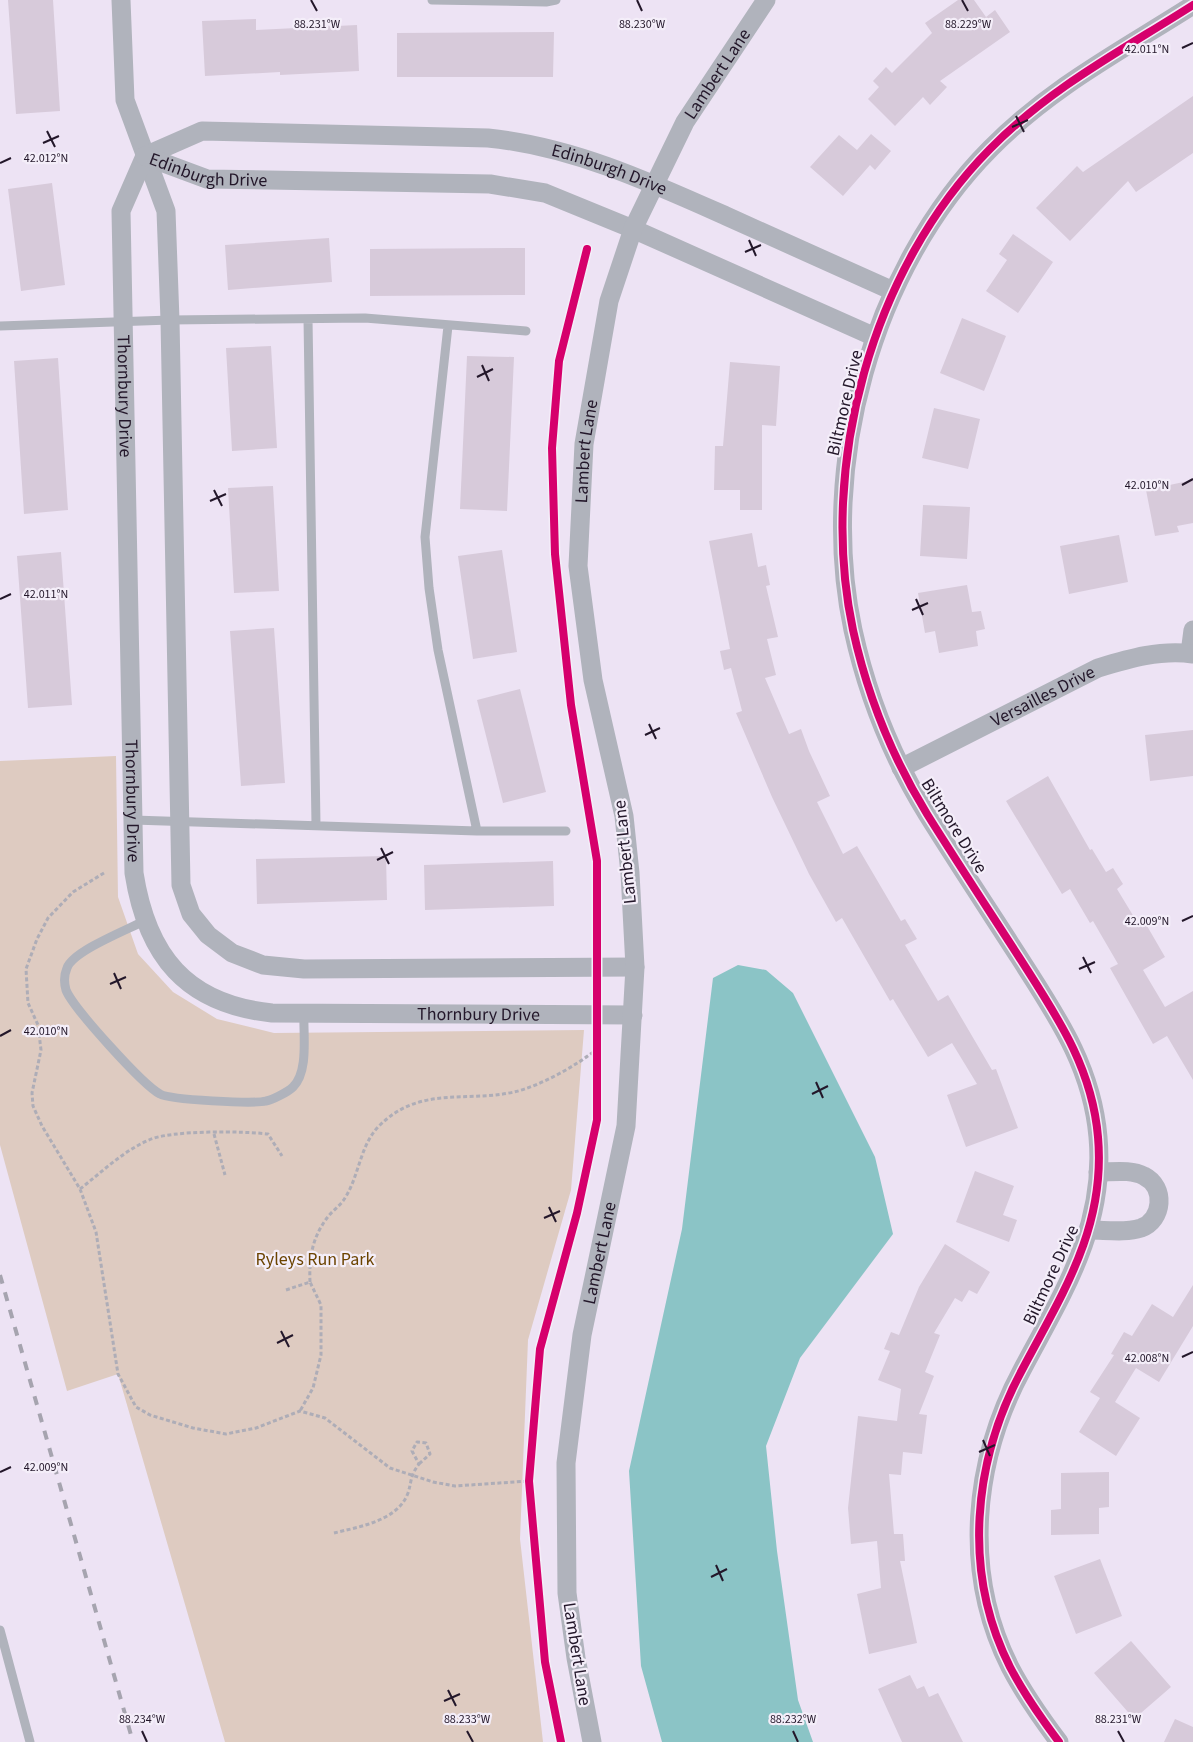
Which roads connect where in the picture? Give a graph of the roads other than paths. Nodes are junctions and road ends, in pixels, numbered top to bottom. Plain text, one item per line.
1 (121, 0) edge
2 (432, 0) edge
3 (556, 0) edge
4 (766, 0) edge
5 (1193, 5) edge
6 (145, 156) junction
7 (654, 184) junction
8 (633, 229) junction
9 (893, 291) junction
10 (308, 319) junction
11 (170, 320) junction
12 (123, 322) junction
13 (0, 326) edge
14 (448, 326) junction
15 (526, 331) dead end
16 (875, 336) junction
17 (1193, 630) edge
18 (1191, 654) edge
19 (901, 768) junction
20 (133, 820) junction
21 (181, 820) junction
22 (316, 825) junction
23 (477, 830) junction
24 (566, 831) dead end
25 (144, 922) junction
26 (635, 967) junction
27 (304, 1013) junction
28 (633, 1015) junction
29 (1098, 1172) junction
30 (1090, 1230) junction
31 (0, 1630) edge
32 (2, 1641) edge
33 (30, 1742) edge
34 (592, 1742) edge
35 (1059, 1742) edge

1 - 6 street
2 - 3 lane
4 - 7 street, Lambert Lane
5 - 9 street, Biltmore Drive
6 - 7 street, Edinburgh Drive
6 - 8 street, Edinburgh Drive
6 - 11 street
6 - 12 street, Thornbury Drive
7 - 8 street, Lambert Lane
7 - 9 street, Edinburgh Drive
8 - 16 street, Edinburgh Drive
8 - 26 street, Lambert Lane
9 - 16 street, Biltmore Drive
10 - 11 lane
10 - 14 lane
10 - 22 lane
11 - 12 lane
11 - 21 street
12 - 13 lane
12 - 20 street, Thornbury Drive
14 - 15 lane
14 - 23 lane
16 - 19 street, Biltmore Drive
17 - 18 street
18 - 19 street, Versailles Drive
19 - 29 street, Biltmore Drive
20 - 21 lane
20 - 25 street, Thornbury Drive
21 - 22 lane
21 - 26 street
22 - 23 lane
23 - 24 lane
25 - 27 street, Thornbury Drive
25 - 27 lane
26 - 28 street, Lambert Lane
27 - 28 street, Thornbury Drive
28 - 34 street, Lambert Lane
29 - 30 street, Biltmore Drive
29 - 30 street
30 - 35 street, Biltmore Drive
31 - 32 lane
32 - 33 lane

